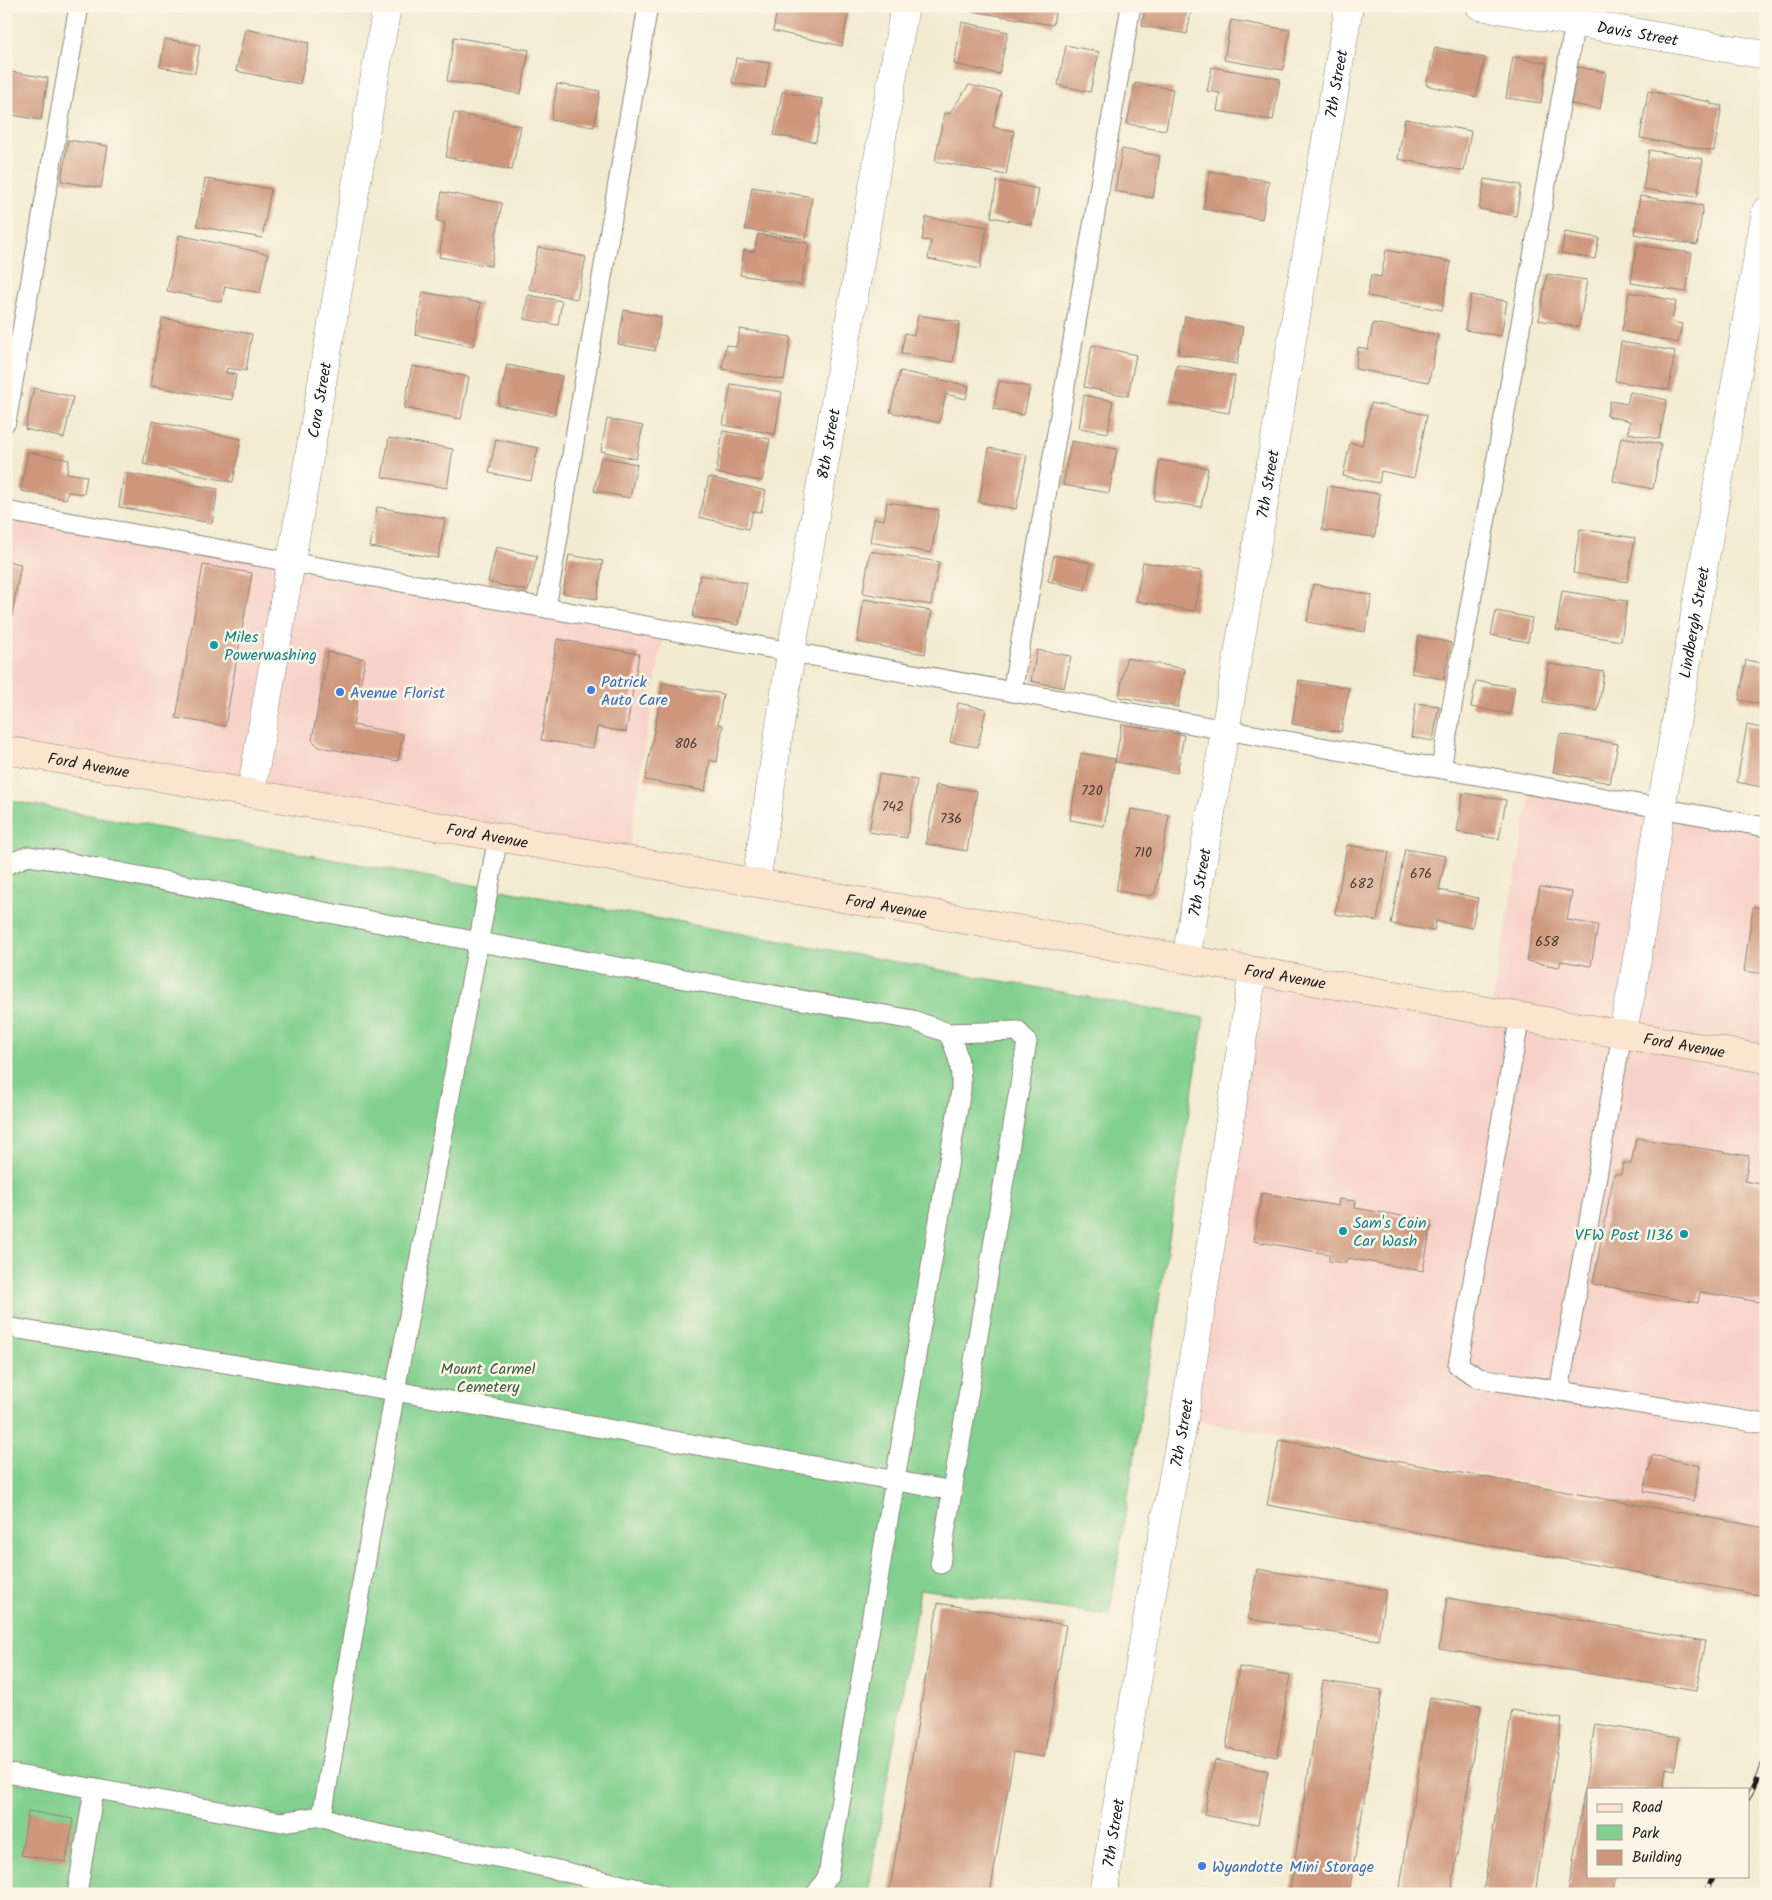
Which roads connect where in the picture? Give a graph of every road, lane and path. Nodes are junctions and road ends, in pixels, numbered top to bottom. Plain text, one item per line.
1 (79, 6) edge
2 (387, 6) edge
3 (648, 6) edge
4 (905, 6) edge
5 (1131, 6) edge
6 (1349, 6) edge
7 (1480, 6) edge
8 (1577, 15) edge
9 (1766, 55) edge
10 (1766, 211) edge
11 (6, 422) edge
12 (6, 511) edge
13 (291, 561) junction
14 (546, 608) junction
15 (791, 653) junction
16 (1012, 692) junction
17 (1226, 730) junction
18 (6, 750) edge
19 (1442, 768) junction
20 (251, 793) junction
21 (1661, 808) junction
22 (1766, 827) edge
23 (498, 837) junction
24 (6, 865) edge
25 (756, 882) junction
26 (479, 942) junction
27 (1186, 959) junction
28 (1253, 971) junction
29 (1520, 1016) junction
30 (948, 1033) junction
31 (1622, 1034) junction
32 (1766, 1059) edge
33 (6, 1327) edge
34 (395, 1391) junction
35 (1558, 1391) junction
36 (1766, 1424) edge
37 (894, 1480) junction
38 (953, 1491) junction
39 (940, 1564) dead end
40 (6, 1773) edge
41 (94, 1789) junction
42 (322, 1816) junction
43 (77, 1894) edge
44 (660, 1894) edge
45 (816, 1894) edge
46 (1103, 1894) edge

1 - 11 lane
2 - 13 street, Cora Street
3 - 14 lane
4 - 15 street, 8th Street
5 - 16 lane
6 - 17 street, 7th Street
7 - 8 street, Davis Street
8 - 9 street, Davis Street
8 - 19 lane
10 - 21 street, Lindbergh Street
12 - 13 lane
13 - 14 lane
13 - 20 street, Cora Street
14 - 15 lane
15 - 16 lane
15 - 25 street, 8th Street
16 - 17 lane
17 - 19 lane
17 - 27 street, 7th Street
18 - 20 main road, Ford Avenue
19 - 21 lane
20 - 23 main road, Ford Avenue
21 - 22 lane
21 - 31 street, Lindbergh Street
23 - 25 main road, Ford Avenue
23 - 26 lane
24 - 26 lane
25 - 27 main road, Ford Avenue
26 - 30 lane
26 - 34 lane
27 - 28 main road, Ford Avenue
28 - 29 main road, Ford Avenue
28 - 46 street, 7th Street
29 - 31 main road, Ford Avenue
29 - 35 lane
30 - 37 lane
30 - 38 lane
31 - 32 main road, Ford Avenue
31 - 35 lane
33 - 34 lane
34 - 37 lane
34 - 42 lane
35 - 36 lane
37 - 38 lane
37 - 45 lane
38 - 39 lane
40 - 41 lane
41 - 42 lane
41 - 43 lane
42 - 44 lane

